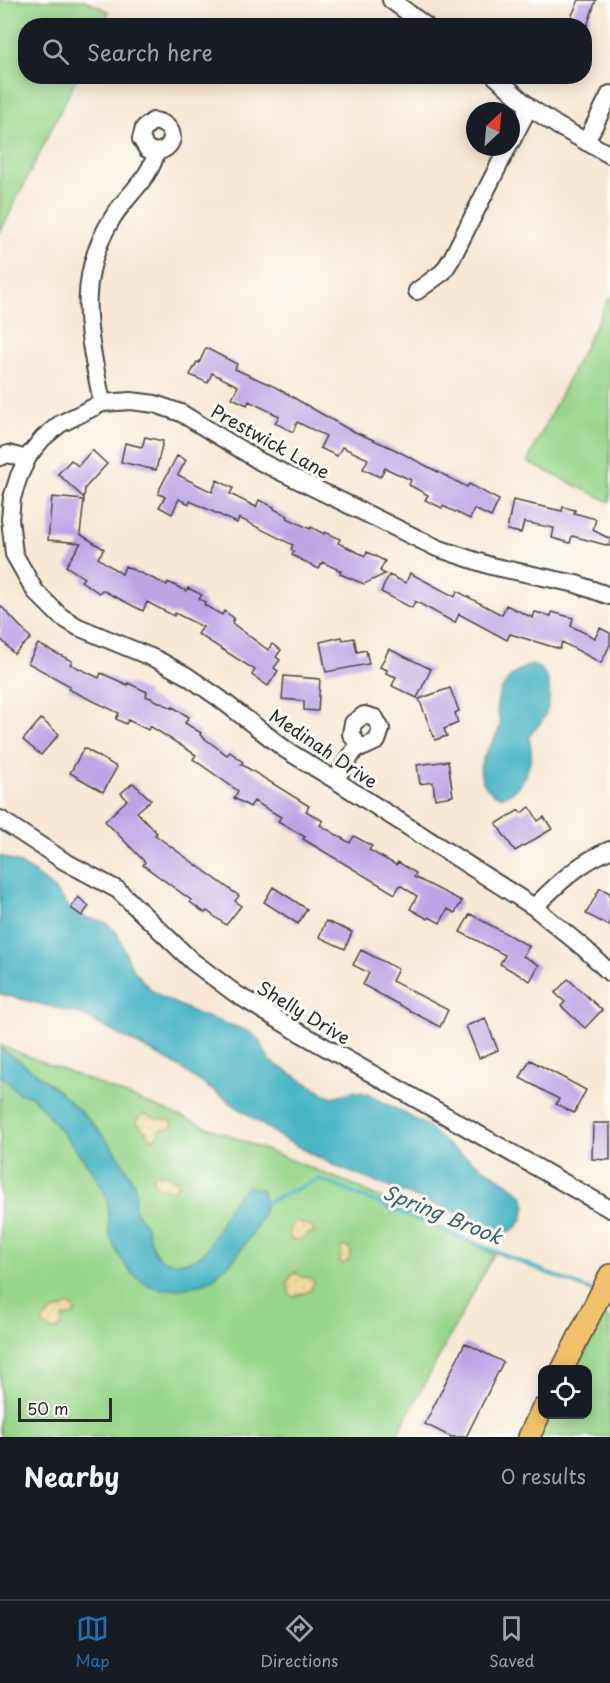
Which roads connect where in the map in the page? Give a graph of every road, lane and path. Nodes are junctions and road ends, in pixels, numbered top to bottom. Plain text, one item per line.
1 (392, 0) edge
2 (416, 18) edge
3 (504, 84) edge
4 (610, 94) edge
5 (529, 107) junction
6 (520, 124) edge
7 (586, 142) junction
8 (156, 152) dead end
9 (610, 155) edge
10 (503, 156) edge
11 (417, 291) dead end
12 (102, 403) junction
13 (0, 457) edge
14 (27, 459) junction
15 (6, 534) edge
16 (19, 562) joint
17 (610, 596) edge
18 (358, 745) dead end
19 (335, 780) junction
20 (0, 819) edge
21 (610, 850) edge
22 (534, 907) junction
23 (610, 973) edge
24 (610, 1209) edge
25 (606, 1282) edge
26 (564, 1365) edge
27 (538, 1419) edge
28 (529, 1437) edge

1 - 2 street
3 - 5 street
4 - 7 street
5 - 6 street
5 - 7 street
7 - 9 street
8 - 12 street
10 - 11 street
12 - 14 street, Prestwick Lane
12 - 17 street, Prestwick Lane
13 - 14 street
14 - 15 street, Prestwick Lane
15 - 16 street, Prestwick Lane
16 - 19 street, Medinah Drive
18 - 19 street
19 - 22 street, Medinah Drive
20 - 24 street, Shelly Drive
21 - 22 street
22 - 23 street, Medinah Drive
25 - 26 main road
27 - 28 main road

